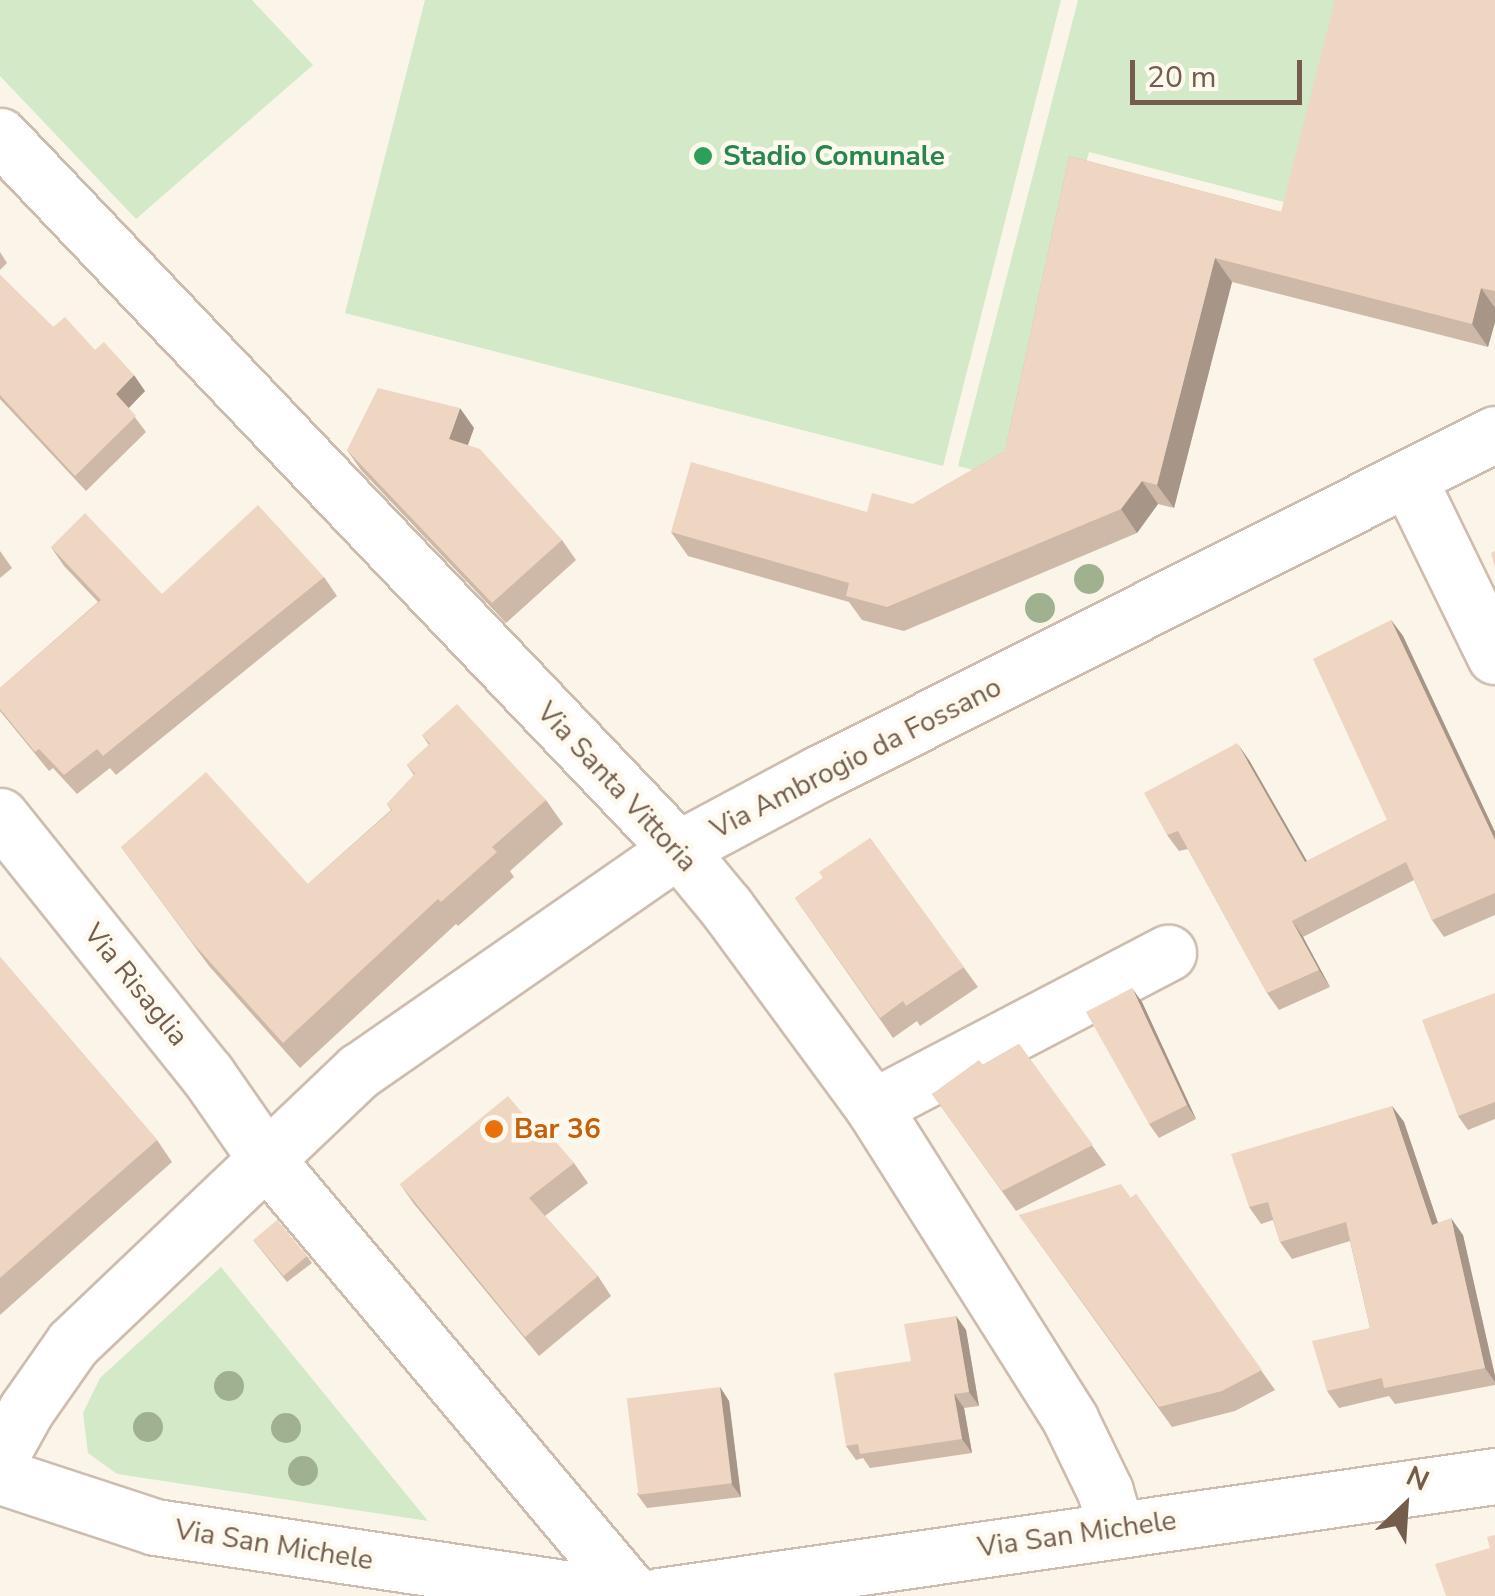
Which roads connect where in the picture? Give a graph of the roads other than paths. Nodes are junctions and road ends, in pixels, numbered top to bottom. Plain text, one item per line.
1 (0, 136) edge
2 (1495, 434) edge
3 (1409, 480) junction
4 (1495, 656) edge
5 (0, 816) edge
6 (678, 850) junction
7 (1168, 954) dead end
8 (873, 1106) junction
9 (266, 1159) junction
10 (0, 1457) edge
11 (0, 1476) edge
12 (1495, 1476) edge
13 (1115, 1527) junction
14 (614, 1596) edge
15 (634, 1596) edge
16 (659, 1596) edge

1 - 6 street, Via Santa Vittoria
2 - 3 street, Via Ambrogio da Fossano
3 - 4 street
3 - 6 street, Via Ambrogio da Fossano
5 - 9 street, Via Risaglia
6 - 8 street, Via Santa Vittoria
6 - 9 street, Via Ambrogio da Fossano
7 - 8 street
8 - 13 street, Via Santa Vittoria
9 - 10 street, Via Ambrogio da Fossano
9 - 15 street
11 - 14 street, Via San Michele
12 - 13 street, Via San Michele
13 - 16 street, Via San Michele

